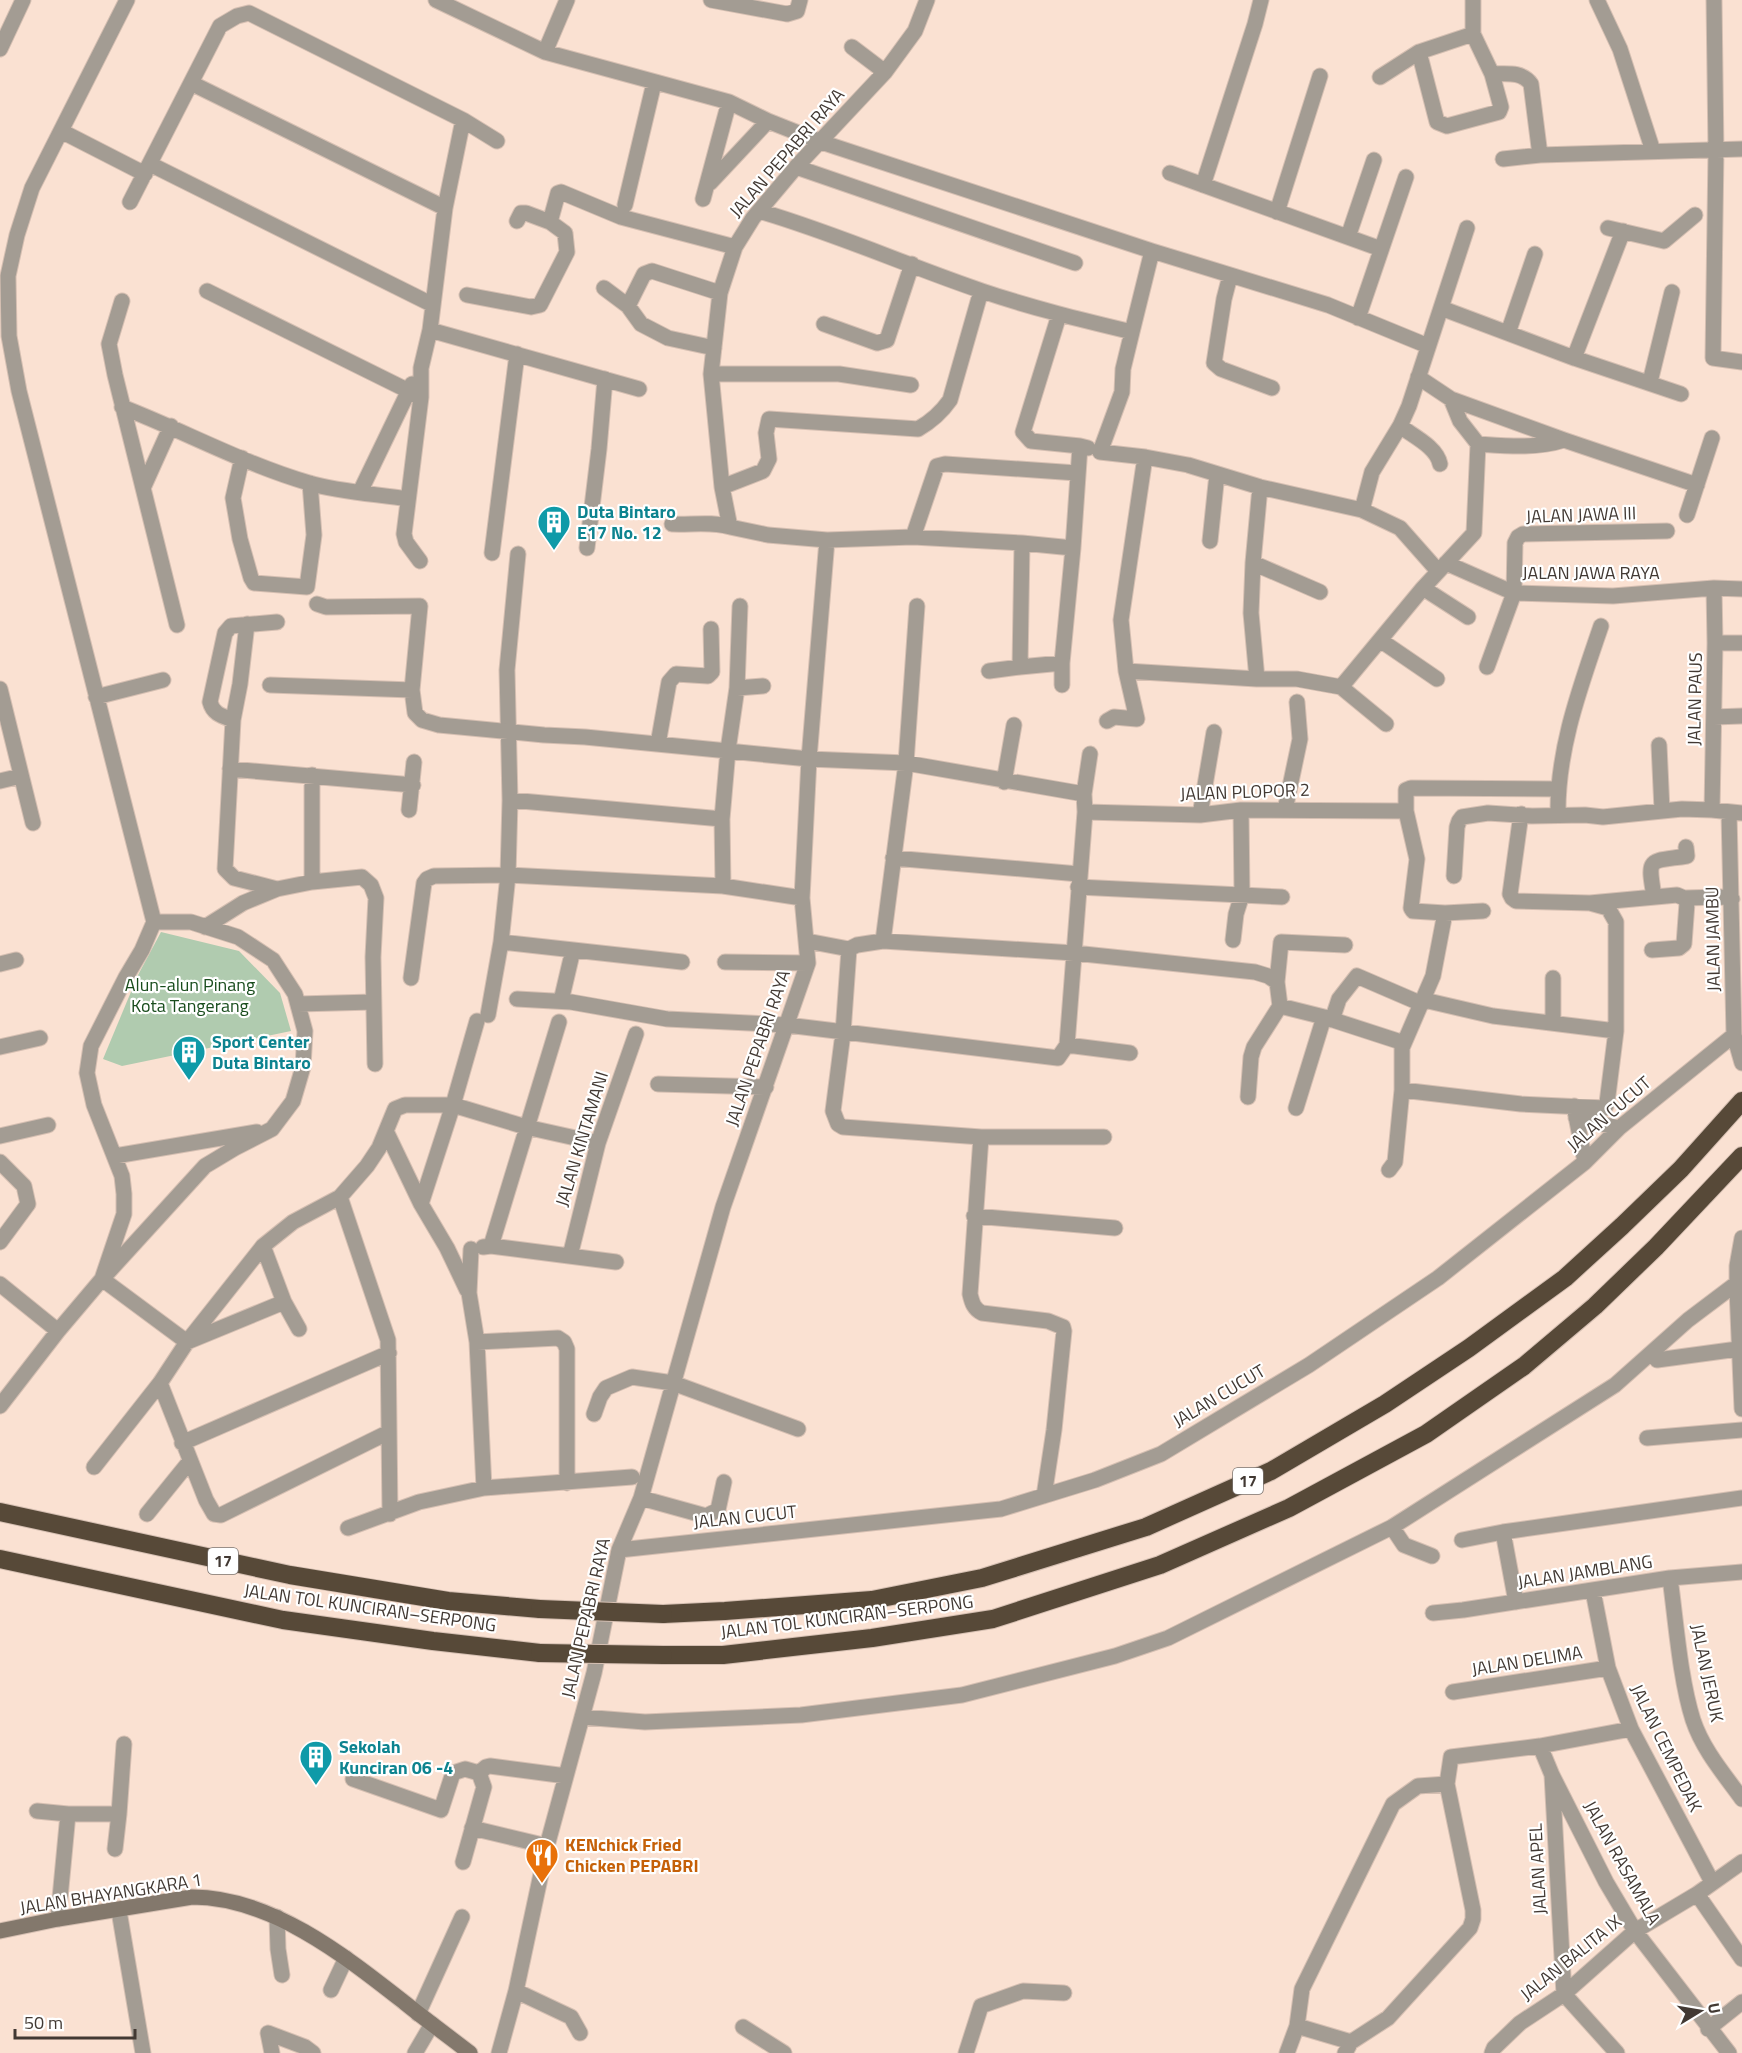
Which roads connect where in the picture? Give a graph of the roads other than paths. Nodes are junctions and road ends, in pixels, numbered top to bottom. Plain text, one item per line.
1 (23, 0) edge
2 (127, 0) edge
3 (436, 0) edge
4 (567, 0) edge
5 (711, 0) edge
6 (800, 0) edge
7 (927, 0) edge
8 (1261, 0) edge
9 (1473, 0) edge
10 (1597, 0) edge
11 (1714, 0) edge
12 (735, 3) edge
13 (1473, 34) junction
14 (852, 47) dead end
15 (0, 49) edge
16 (544, 52) junction
17 (1419, 52) junction
18 (885, 72) junction
19 (1492, 74) junction
20 (1320, 76) dead end
21 (1380, 77) dead end
22 (191, 83) junction
23 (654, 83) junction
24 (729, 102) junction
25 (463, 120) junction
26 (768, 122) junction
27 (61, 131) junction
28 (497, 141) dead end
29 (821, 142) junction
30 (1742, 149) edge
31 (1653, 151) junction
32 (1716, 151) junction
33 (1540, 155) junction
34 (1503, 159) dead end
35 (1374, 160) dead end
36 (796, 167) junction
37 (147, 169) junction
38 (1170, 173) dead end
39 (1406, 177) dead end
40 (708, 184) junction
41 (1203, 185) junction
42 (703, 200) dead end
43 (130, 202) dead end
44 (625, 205) dead end
45 (445, 208) junction
46 (759, 211) junction
47 (1277, 212) junction
48 (1695, 215) dead end
49 (518, 221) dead end
50 (550, 222) junction
51 (1467, 228) dead end
52 (1348, 237) junction
53 (735, 247) junction
54 (1381, 249) junction
55 (1152, 251) junction
56 (1535, 254) dead end
57 (1075, 262) dead end
58 (912, 264) junction
59 (4, 276) edge
60 (1230, 276) junction
61 (604, 288) dead end
62 (207, 291) dead end
63 (981, 291) junction
64 (1672, 292) dead end
65 (720, 293) junction
66 (467, 295) dead end
67 (122, 301) dead end
68 (433, 305) junction
69 (628, 306) junction
70 (1441, 308) junction
71 (1059, 315) junction
72 (1358, 318) junction
73 (824, 324) dead end
74 (430, 330) junction
75 (1132, 332) junction
76 (1508, 333) junction
77 (1428, 346) junction
78 (714, 348) junction
79 (517, 354) junction
80 (1574, 358) junction
81 (1742, 362) edge
82 (711, 374) junction
83 (1418, 376) junction
84 (605, 379) junction
85 (1650, 382) junction
86 (911, 385) dead end
87 (1272, 388) dead end
88 (639, 389) dead end
89 (415, 394) junction
90 (1681, 394) dead end
91 (1451, 399) junction
92 (122, 407) junction
93 (171, 426) junction
94 (1400, 426) junction
95 (1712, 438) dead end
96 (1564, 440) junction
97 (1478, 444) junction
98 (1080, 446) junction
99 (1100, 452) junction
100 (1145, 457) junction
101 (242, 458) junction
102 (1440, 464) dead end
103 (1077, 473) junction
104 (1217, 474) junction
105 (310, 483) junction
106 (1697, 485) junction
107 (144, 486) junction
108 (722, 487) junction
109 (1260, 488) junction
110 (360, 492) junction
111 (408, 499) junction
112 (1362, 510) junction
113 (1687, 515) dead end
114 (672, 524) dead end
115 (730, 527) junction
116 (1667, 531) dead end
117 (913, 537) junction
118 (827, 540) junction
119 (1210, 541) dead end
120 (1022, 543) junction
121 (587, 548) dead end
122 (1073, 548) junction
123 (492, 553) dead end
124 (518, 554) dead end
125 (420, 561) dead end
126 (1253, 563) junction
127 (1442, 567) junction
128 (1423, 588) junction
129 (1714, 588) junction
130 (1742, 589) edge
131 (1320, 591) dead end
132 (1514, 593) junction
133 (317, 604) dead end
134 (740, 606) dead end
135 (917, 606) dead end
136 (1468, 617) dead end
137 (277, 622) dead end
138 (247, 624) junction
139 (177, 625) dead end
140 (1601, 626) dead end
141 (711, 629) dead end
142 (1380, 640) junction
143 (1715, 643) junction
144 (1742, 643) edge
145 (1062, 663) junction
146 (1020, 667) junction
147 (1487, 667) dead end
148 (989, 671) dead end
149 (1126, 671) junction
150 (1257, 679) junction
151 (1437, 679) dead end
152 (163, 680) dead end
153 (270, 685) dead end
154 (1062, 685) dead end
155 (763, 686) dead end
156 (1341, 687) junction
157 (737, 688) junction
158 (0, 689) edge
159 (412, 690) junction
160 (96, 697) junction
161 (1297, 702) dead end
162 (3, 716) edge
163 (1742, 716) edge
164 (1714, 717) junction
165 (233, 720) junction
166 (1107, 721) dead end
167 (1386, 724) dead end
168 (1014, 725) dead end
169 (507, 730) junction
170 (1214, 732) dead end
171 (658, 744) junction
172 (1659, 745) dead end
173 (728, 750) junction
174 (1090, 754) dead end
175 (809, 759) junction
176 (414, 762) dead end
177 (906, 764) junction
178 (230, 769) junction
179 (312, 775) junction
180 (21, 776) junction
181 (0, 782) edge
182 (1004, 782) junction
183 (413, 785) junction
184 (1558, 789) junction
185 (1084, 794) junction
186 (510, 800) junction
187 (409, 810) dead end
188 (1241, 810) junction
189 (1285, 810) junction
190 (1662, 810) junction
191 (1712, 810) junction
192 (1406, 811) junction
193 (1085, 812) junction
194 (1736, 813) edge
195 (1521, 814) junction
196 (1200, 815) junction
197 (1558, 815) junction
198 (722, 819) junction
199 (33, 823) dead end
200 (1686, 847) dead end
201 (893, 858) junction
202 (508, 875) junction
203 (1454, 876) dead end
204 (1079, 881) junction
205 (312, 882) junction
206 (723, 886) junction
207 (277, 889) junction
208 (1242, 895) junction
209 (1654, 896) junction
210 (1282, 897) dead end
211 (802, 898) junction
212 (1684, 898) junction
213 (1732, 899) junction
214 (1590, 903) junction
215 (1483, 911) dead end
216 (1445, 913) junction
217 (154, 922) junction
218 (206, 927) junction
219 (1233, 940) dead end
220 (807, 941) junction
221 (883, 941) junction
222 (501, 942) junction
223 (1345, 945) dead end
224 (849, 949) junction
225 (573, 950) junction
226 (1652, 950) dead end
227 (1074, 953) junction
228 (16, 960) dead end
229 (682, 962) dead end
230 (725, 962) dead end
231 (808, 963) junction
232 (0, 964) edge
233 (411, 978) dead end
234 (1552, 978) dead end
235 (1278, 982) junction
236 (517, 999) dead end
237 (561, 1001) junction
238 (374, 1002) junction
239 (1423, 1002) junction
240 (298, 1004) junction
241 (1280, 1006) junction
242 (1328, 1018) junction
243 (559, 1022) dead end
244 (1553, 1022) junction
245 (787, 1025) junction
246 (1616, 1031) junction
247 (843, 1033) junction
248 (636, 1034) dead end
249 (1734, 1035) junction
250 (40, 1038) dead end
251 (1404, 1043) junction
252 (1067, 1046) junction
253 (0, 1047) edge
254 (1130, 1053) dead end
255 (1742, 1063) edge
256 (375, 1064) dead end
257 (658, 1084) dead end
258 (766, 1087) junction
259 (1402, 1090) junction
260 (1248, 1097) dead end
261 (1742, 1101) edge
262 (453, 1105) junction
263 (1296, 1108) dead end
264 (1575, 1112) junction
265 (48, 1125) dead end
266 (526, 1127) junction
267 (1619, 1128) junction
268 (272, 1129) junction
269 (386, 1131) junction
270 (0, 1136) edge
271 (981, 1137) junction
272 (1104, 1137) dead end
273 (598, 1143) junction
274 (115, 1156) junction
275 (1742, 1156) edge
276 (0, 1162) edge
277 (1585, 1162) junction
278 (1389, 1170) dead end
279 (340, 1197) junction
280 (421, 1204) junction
281 (974, 1216) junction
282 (1115, 1228) dead end
283 (1742, 1238) edge
284 (0, 1242) edge
285 (263, 1246) junction
286 (491, 1246) junction
287 (447, 1248) junction
288 (471, 1249) junction
289 (570, 1256) junction
290 (616, 1262) dead end
291 (102, 1279) junction
292 (1737, 1283) junction
293 (0, 1284) edge
294 (469, 1293) junction
295 (1740, 1300) edge
296 (284, 1302) junction
297 (299, 1329) dead end
298 (58, 1331) junction
299 (187, 1342) junction
300 (477, 1342) junction
301 (1738, 1349) junction
302 (389, 1353) junction
303 (1657, 1360) dead end
304 (160, 1383) junction
305 (674, 1383) junction
306 (0, 1406) edge
307 (1742, 1408) edge
308 (594, 1414) dead end
309 (798, 1428) dead end
310 (1742, 1430) edge
311 (389, 1432) junction
312 (1647, 1438) dead end
313 (182, 1443) junction
314 (190, 1461) junction
315 (94, 1467) dead end
316 (632, 1477) dead end
317 (724, 1482) dead end
318 (567, 1483) junction
319 (484, 1488) junction
320 (1044, 1496) junction
321 (641, 1498) junction
322 (1742, 1498) edge
323 (0, 1512) edge
324 (147, 1514) dead end
325 (390, 1514) junction
326 (1392, 1527) junction
327 (348, 1528) dead end
328 (1503, 1532) junction
329 (1462, 1540) dead end
330 (619, 1550) junction
331 (1432, 1556) dead end
332 (0, 1559) edge
333 (1742, 1572) edge
334 (1670, 1578) junction
335 (1593, 1591) junction
336 (1516, 1602) junction
337 (1433, 1613) dead end
338 (1608, 1668) junction
339 (1453, 1692) dead end
340 (582, 1717) junction
341 (1631, 1729) junction
342 (124, 1744) dead end
343 (1540, 1746) junction
344 (479, 1773) junction
345 (1552, 1775) junction
346 (566, 1776) junction
347 (353, 1779) dead end
348 (1447, 1784) junction
349 (1742, 1799) edge
350 (37, 1811) dead end
351 (68, 1814) junction
352 (119, 1814) junction
353 (472, 1828) junction
354 (547, 1846) junction
355 (115, 1849) dead end
356 (462, 1862) dead end
357 (1742, 1862) edge
358 (1712, 1882) junction
359 (1697, 1894) junction
360 (118, 1911) junction
361 (277, 1917) junction
362 (462, 1917) dead end
363 (57, 1920) junction
364 (0, 1931) edge
365 (1635, 1931) junction
366 (346, 1958) junction
367 (1742, 1959) edge
368 (282, 1975) dead end
369 (331, 1990) dead end
370 (516, 1991) junction
371 (1064, 1993) dead end
372 (1564, 1994) junction
373 (1742, 2002) edge
374 (418, 2014) junction
375 (432, 2024) junction
376 (1297, 2026) junction
377 (743, 2027) dead end
378 (1708, 2029) junction
379 (580, 2032) dead end
380 (1347, 2048) edge
381 (143, 2053) edge
382 (272, 2053) edge
383 (313, 2053) edge
384 (415, 2053) edge
385 (470, 2053) edge
386 (499, 2053) edge
387 (784, 2053) edge
388 (966, 2053) edge
389 (1287, 2053) edge
390 (1492, 2053) edge
391 (1617, 2053) edge
392 (1729, 2053) edge

1 - 15 street
2 - 27 street
3 - 16 street
4 - 16 street
5 - 12 street
6 - 12 street
7 - 18 street, JALAN PEPABRI RAYA
8 - 41 street
9 - 13 street
10 - 31 street
11 - 32 street
13 - 17 street
13 - 19 street
14 - 18 street
16 - 23 street
17 - 19 street
17 - 21 street
18 - 29 street, JALAN PEPABRI RAYA
19 - 33 street
20 - 47 street
22 - 25 street
22 - 37 street
22 - 45 street
23 - 24 street
23 - 44 street
24 - 26 street
24 - 40 street
25 - 28 street
25 - 45 street
26 - 29 street
26 - 40 street
27 - 37 street
27 - 59 street
29 - 36 street, JALAN PEPABRI RAYA
29 - 55 street
30 - 32 street
31 - 32 street
31 - 33 street
32 - 81 street
33 - 34 street
35 - 52 street
36 - 46 street, JALAN PEPABRI RAYA
36 - 57 street
37 - 43 street
37 - 68 street
38 - 41 street
39 - 54 street
40 - 42 street
41 - 47 street
45 - 68 street
46 - 53 street, JALAN PEPABRI RAYA
46 - 58 street
47 - 52 street
48 - 80 street
49 - 50 street
50 - 53 street
50 - 66 street
51 - 70 street
52 - 54 street
53 - 65 street, JALAN PEPABRI RAYA
54 - 72 street
55 - 60 street
55 - 75 street
56 - 76 street
58 - 63 street
58 - 73 street
59 - 160 street
60 - 72 street
60 - 87 street
61 - 69 street
62 - 89 street
63 - 71 street
63 - 108 street
64 - 85 street
65 - 69 street
65 - 78 street, JALAN PEPABRI RAYA
67 - 92 street
68 - 74 street
69 - 78 street
70 - 76 street
70 - 77 street
71 - 75 street
71 - 98 street
72 - 77 street
74 - 79 street
74 - 89 street
75 - 99 street
76 - 80 street
77 - 83 street
78 - 82 street, JALAN PEPABRI RAYA
79 - 84 street
79 - 123 street
80 - 85 street
82 - 86 street
82 - 108 street, JALAN PEPABRI RAYA
83 - 91 street
83 - 94 street
84 - 88 street
84 - 121 street
85 - 90 street
89 - 110 street
89 - 111 street
91 - 96 street
91 - 97 street
92 - 93 street
92 - 107 street
93 - 101 street
93 - 107 street
94 - 102 street
94 - 112 street
95 - 106 street
96 - 97 street
96 - 106 street
97 - 127 street
98 - 99 street
98 - 103 street
99 - 100 street
100 - 104 street
100 - 149 street
101 - 105 street
101 - 105 street
103 - 117 street
103 - 122 street
104 - 109 street
104 - 119 street
105 - 110 street
106 - 113 street
107 - 139 street
108 - 115 street, JALAN PEPABRI RAYA
109 - 112 street
109 - 126 street
110 - 111 street
111 - 125 street
112 - 127 street
114 - 115 street
115 - 118 street
116 - 132 street, JALAN JAWA III
117 - 118 street
117 - 120 street
118 - 175 street, JALAN PEPABRI RAYA
120 - 122 street
120 - 146 street
122 - 145 street
124 - 169 street
126 - 131 street
126 - 150 street
127 - 128 street
127 - 132 street, JALAN JAWA RAYA
128 - 136 street
128 - 142 street
129 - 130 street, JALAN JAWA RAYA
129 - 132 street, JALAN JAWA RAYA
129 - 143 street, JALAN PAUS
132 - 147 street, JALAN JAWA III
133 - 159 street
134 - 157 street
135 - 177 street
137 - 138 street
138 - 165 street
138 - 165 street
140 - 184 street
141 - 171 street
142 - 151 street
142 - 156 street
143 - 144 street
143 - 164 street, JALAN PAUS
145 - 146 street
145 - 154 street
146 - 148 street
149 - 150 street
149 - 166 street
150 - 156 street
152 - 160 street
153 - 159 street
155 - 157 street
156 - 167 street
157 - 173 street
158 - 162 street
159 - 169 street
160 - 217 street
161 - 189 street
162 - 180 street
163 - 164 street
164 - 191 street, JALAN PAUS
165 - 178 street
168 - 182 street
169 - 171 street
169 - 186 street
170 - 196 street
171 - 173 street
172 - 190 street
173 - 175 street
173 - 198 street
174 - 185 street
175 - 177 street
175 - 211 street, JALAN PEPABRI RAYA
176 - 183 street
177 - 182 street
177 - 201 street
178 - 179 street
178 - 207 street
179 - 183 street
179 - 205 street
180 - 181 street
180 - 199 street
182 - 185 street
183 - 187 street
184 - 192 street
184 - 197 street
185 - 193 street
186 - 198 street
186 - 202 street
188 - 189 street, JALAN PLOPOR 2
188 - 196 street, JALAN PLOPOR 2
188 - 208 street
189 - 192 street, JALAN PLOPOR 2
190 - 191 street
190 - 197 street
191 - 194 street
192 - 216 street
193 - 196 street, JALAN PLOPOR 2
193 - 204 street
194 - 213 street, JALAN JAMBU
195 - 197 street
195 - 203 street
195 - 214 street
198 - 206 street
200 - 209 street
201 - 204 street
201 - 221 street
202 - 206 street
202 - 222 street
202 - 233 street
204 - 208 street
204 - 227 street
205 - 207 street
205 - 238 street
206 - 211 street
207 - 218 street
208 - 210 street
208 - 219 street
209 - 212 street
209 - 214 street
211 - 220 street, JALAN PEPABRI RAYA
212 - 213 street
212 - 226 street
213 - 249 street, JALAN JAMBU
214 - 246 street
215 - 216 street
216 - 239 street
217 - 218 street
217 - 274 street
218 - 240 street
220 - 224 street
220 - 231 street, JALAN PEPABRI RAYA
221 - 224 street
221 - 227 street
222 - 225 street
222 - 262 street
223 - 235 street
224 - 247 street
225 - 229 street
225 - 237 street
227 - 235 street
227 - 252 street
228 - 232 street
230 - 231 street
231 - 245 street, JALAN PEPABRI RAYA
234 - 244 street
235 - 241 street
236 - 237 street
237 - 245 street
238 - 240 street
238 - 256 street
239 - 242 street
239 - 244 street
239 - 251 street
240 - 268 street
241 - 242 street
241 - 260 street
242 - 251 street
242 - 263 street
243 - 266 street
244 - 246 street
245 - 247 street
245 - 258 street, JALAN PEPABRI RAYA
246 - 264 street
247 - 252 street
247 - 271 street
248 - 273 street, JALAN KINTAMANI
249 - 255 street, JALAN JAMBU
249 - 267 street, JALAN CUCUT
250 - 253 street
251 - 259 street
252 - 254 street
257 - 258 street
258 - 305 street, JALAN PEPABRI RAYA
259 - 264 street
259 - 278 street
261 - 323 highway, JALAN TOL KUNCIRAN–SERPONG / 17, bridge
262 - 266 street
262 - 269 street
262 - 280 street
264 - 267 street
264 - 277 street
265 - 270 street
266 - 273 street
266 - 286 street
267 - 277 street, JALAN CUCUT
268 - 274 street
268 - 291 street
269 - 279 street
269 - 280 street
271 - 272 street
271 - 281 street
273 - 289 street, JALAN KINTAMANI
274 - 291 street
275 - 332 highway, JALAN TOL KUNCIRAN–SERPONG / 17, bridge
276 - 284 street
277 - 320 street, JALAN CUCUT
279 - 285 street
279 - 302 street
280 - 287 street
281 - 282 street
281 - 320 street
283 - 292 street
285 - 296 street
285 - 299 street
286 - 288 street
286 - 289 street
287 - 288 street
287 - 294 street
288 - 294 street
289 - 290 street
291 - 298 street
291 - 299 street
292 - 295 street
292 - 326 street
293 - 298 street
294 - 300 street
295 - 301 street
296 - 297 street
296 - 299 street
298 - 306 street
299 - 304 street
300 - 318 street
300 - 319 street
301 - 303 street
301 - 307 street
302 - 311 street
302 - 313 street
304 - 313 street
304 - 315 street
305 - 308 street
305 - 309 street
305 - 321 street, JALAN PEPABRI RAYA
310 - 312 street
311 - 314 street
311 - 325 street
313 - 314 street
314 - 324 street
316 - 318 street
317 - 321 street
318 - 319 street
319 - 325 street
320 - 330 street, JALAN CUCUT
321 - 330 street, JALAN PEPABRI RAYA
322 - 328 street
325 - 327 street
326 - 331 street
326 - 340 street
328 - 329 street
328 - 336 street
330 - 340 street, JALAN PEPABRI RAYA
333 - 334 street, JALAN JAMBLANG
334 - 335 street, JALAN JAMBLANG
334 - 349 street, JALAN JERUK
335 - 336 street, JALAN JAMBLANG
335 - 338 street, JALAN CEMPEDAK
336 - 337 street, JALAN JAMBLANG
338 - 339 street, JALAN DELIMA
338 - 341 street, JALAN CEMPEDAK
340 - 346 street, JALAN PEPABRI RAYA
341 - 343 street
341 - 358 street, JALAN CEMPEDAK
342 - 352 street
343 - 345 street, JALAN APEL
343 - 348 street
344 - 346 street
344 - 347 street
344 - 353 street
345 - 365 street, JALAN RASAMALA
345 - 372 street, JALAN APEL
346 - 354 street, JALAN PEPABRI RAYA
348 - 376 street
348 - 380 street
350 - 351 street
351 - 352 street
351 - 363 street
352 - 355 street
353 - 354 street
353 - 356 street
354 - 370 street, JALAN PEPABRI RAYA
357 - 358 street, JALAN BALITA IX
358 - 359 street, JALAN BALITA IX
359 - 365 street, JALAN BALITA IX
359 - 367 street
360 - 361 street, JALAN BHAYANGKARA 1
360 - 363 street, JALAN BHAYANGKARA 1
360 - 381 street
361 - 366 street, JALAN BHAYANGKARA 1
361 - 368 street
362 - 374 street
363 - 364 street, JALAN BHAYANGKARA 1
365 - 372 street, JALAN BALITA IX
365 - 378 street, JALAN RASAMALA
366 - 369 street
366 - 374 street, JALAN BHAYANGKARA 1
370 - 379 street
370 - 386 street, JALAN PEPABRI RAYA
371 - 388 street
372 - 390 street, JALAN BALITA IX
372 - 391 street
373 - 378 street
374 - 375 street, JALAN BHAYANGKARA 1
375 - 384 street
375 - 385 street, JALAN BHAYANGKARA 1
376 - 380 street
376 - 389 street
377 - 387 street
378 - 392 street, JALAN RASAMALA
382 - 383 street

